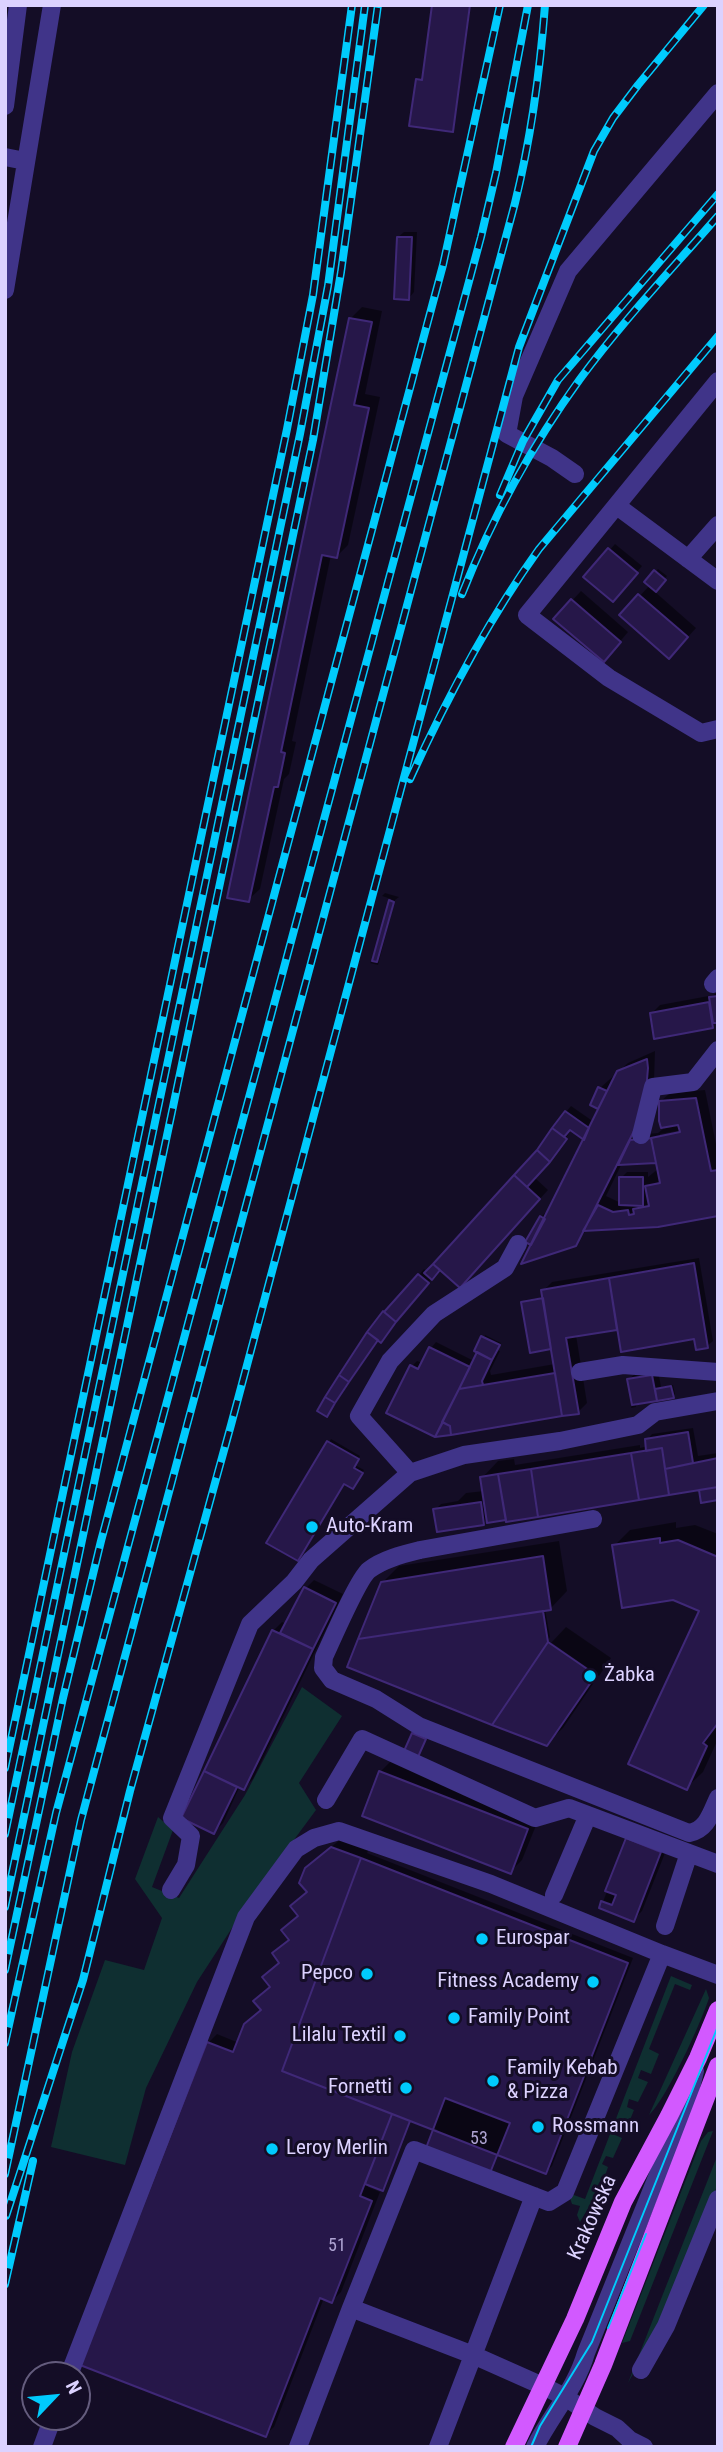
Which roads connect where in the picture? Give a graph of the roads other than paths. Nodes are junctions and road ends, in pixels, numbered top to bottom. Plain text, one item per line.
1 (18, 5) edge
2 (52, 5) edge
3 (718, 93) edge
4 (5, 106) edge
5 (5, 157) edge
6 (25, 161) junction
7 (5, 290) edge
8 (718, 381) edge
9 (575, 474) dead end
10 (617, 506) junction
11 (718, 525) edge
12 (688, 559) junction
13 (718, 581) edge
14 (718, 729) edge
15 (718, 1050) edge
16 (641, 1135) dead end
17 (518, 1244) dead end
18 (580, 1372) dead end
19 (718, 1372) edge
20 (718, 1402) edge
21 (410, 1473) junction
22 (593, 1519) dead end
23 (718, 1798) edge
24 (326, 1800) dead end
25 (588, 1815) junction
26 (689, 1853) junction
27 (718, 1864) edge
28 (172, 1890) dead end
29 (554, 1895) dead end
30 (665, 1926) dead end
31 (662, 1954) junction
32 (718, 1975) edge
33 (718, 2010) edge
34 (698, 2058) junction
35 (718, 2066) edge
36 (534, 2196) junction
37 (718, 2199) edge
38 (351, 2308) junction
39 (473, 2355) junction
40 (74, 2361) edge
41 (603, 2365) junction
42 (641, 2370) dead end
43 (581, 2371) junction
44 (545, 2387) junction
45 (565, 2397) junction
46 (584, 2411) junction
47 (617, 2428) junction
48 (298, 2447) edge
49 (438, 2447) edge
50 (514, 2447) edge
51 (535, 2447) edge
52 (566, 2447) edge
53 (613, 2447) edge
54 (644, 2447) edge

1 - 4 street
2 - 6 street
3 - 9 street
5 - 6 street
6 - 7 street
8 - 10 street
10 - 12 street
10 - 14 street
11 - 12 street
12 - 13 street
15 - 16 street
17 - 21 street
18 - 19 street
20 - 21 street
21 - 28 street
22 - 23 street
24 - 25 street
25 - 26 street
25 - 29 street
26 - 27 street
26 - 30 street
31 - 32 street
31 - 36 street
31 - 40 street
33 - 34 main road, Krakowska
34 - 43 street
34 - 44 main road, Krakowska
35 - 41 main road
36 - 38 street
36 - 39 street
37 - 42 street
38 - 39 street
38 - 48 street
39 - 44 street
39 - 49 street
41 - 43 street
41 - 46 main road
43 - 45 street
44 - 45 street
44 - 50 main road, Krakowska
45 - 46 street
45 - 51 street
46 - 47 street
46 - 52 main road
47 - 53 street
47 - 54 street

